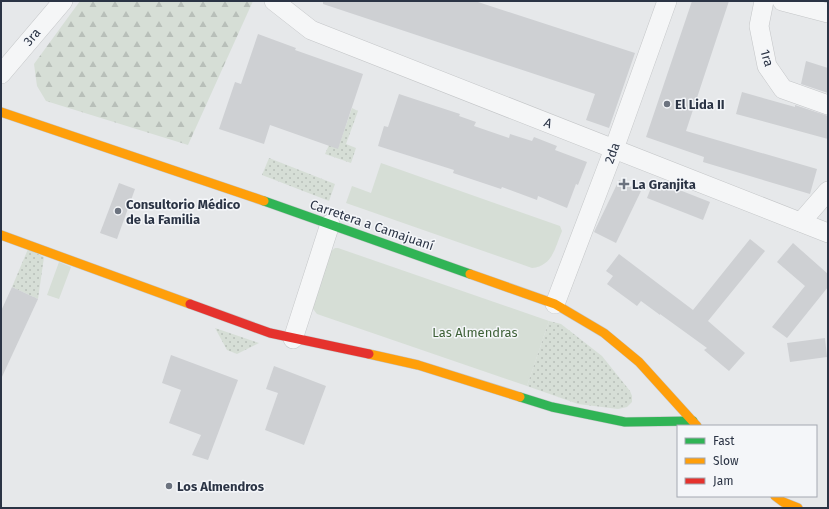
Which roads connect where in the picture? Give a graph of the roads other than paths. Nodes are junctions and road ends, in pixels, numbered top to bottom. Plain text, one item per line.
1 (63, 1) edge
2 (274, 1) edge
3 (667, 1) edge
4 (764, 1) edge
5 (782, 1) edge
6 (828, 13) edge
7 (1, 74) edge
8 (828, 105) edge
9 (1, 112) edge
10 (614, 149) junction
11 (828, 191) edge
12 (801, 222) junction
13 (330, 224) junction
14 (828, 233) edge
15 (1, 235) edge
16 (555, 304) junction
17 (293, 339) junction
18 (695, 424) edge
19 (776, 497) edge
20 (798, 508) edge

1 - 7 street, 3ra
2 - 10 street, A
3 - 10 street, 2da
4 - 8 street, 1ra
5 - 6 street
9 - 13 main road, Carretera a Camajuaní
10 - 12 street, A
10 - 16 street, 2da
11 - 12 street
12 - 14 street, A
13 - 16 main road, Carretera a Camajuaní
13 - 17 street
15 - 17 main road
16 - 18 main road, Carretera a Camajuaní
17 - 18 main road
19 - 20 main road

